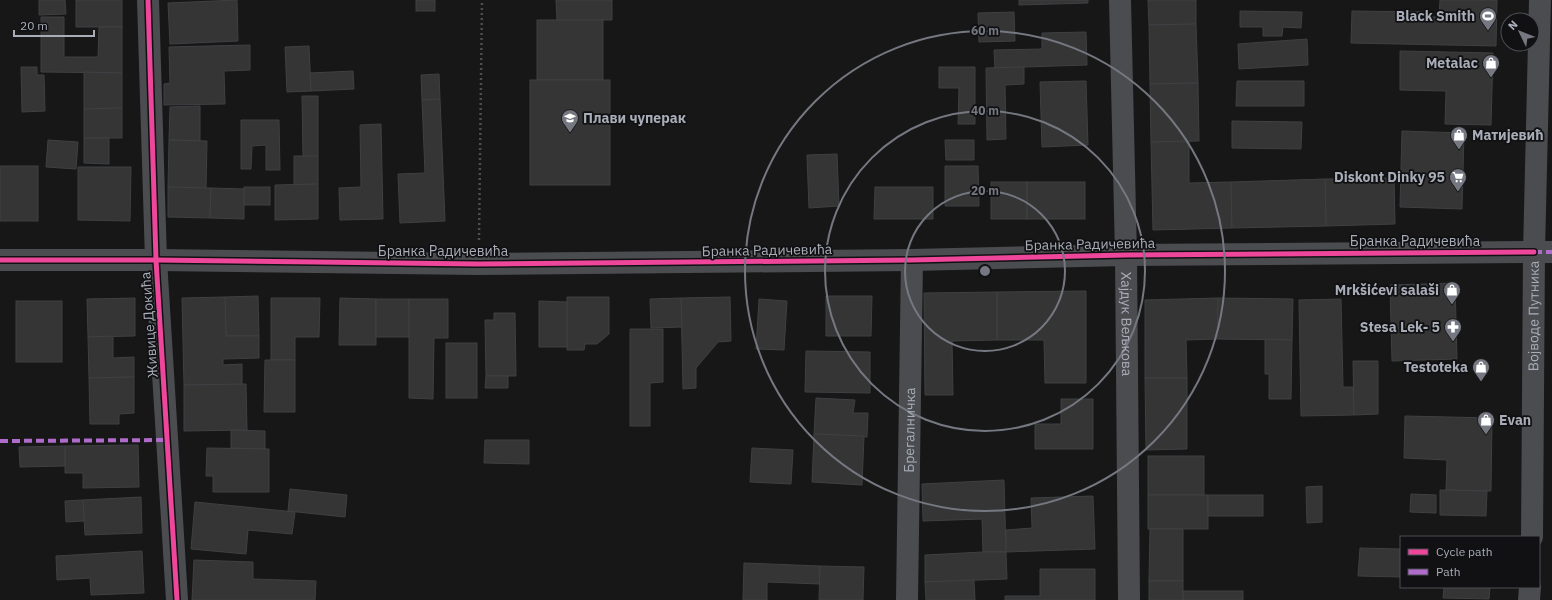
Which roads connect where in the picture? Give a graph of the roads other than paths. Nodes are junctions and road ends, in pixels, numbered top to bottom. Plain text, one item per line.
1 (148, 0) edge
2 (1120, 0) edge
3 (1540, 0) edge
4 (1543, 252) edge
5 (1126, 255) junction
6 (0, 260) edge
7 (156, 260) junction
8 (912, 260) junction
9 (1532, 536) edge
10 (1530, 588) edge
11 (177, 600) edge
12 (907, 600) edge
13 (1129, 600) edge
14 (1529, 600) edge

1 - 7 street, Живице Докића
2 - 5 street, Хајдук Вељкова
3 - 4 street, Војводе Путника
4 - 5 street, Бранка Радичевића
4 - 9 street, Војводе Путника
5 - 8 street, Бранка Радичевића
5 - 13 street, Хајдук Вељкова
6 - 7 street, Бранка Радичевића
7 - 8 street, Бранка Радичевића
7 - 11 street, Живице Докића
8 - 12 street, Брегалничка
10 - 14 street

